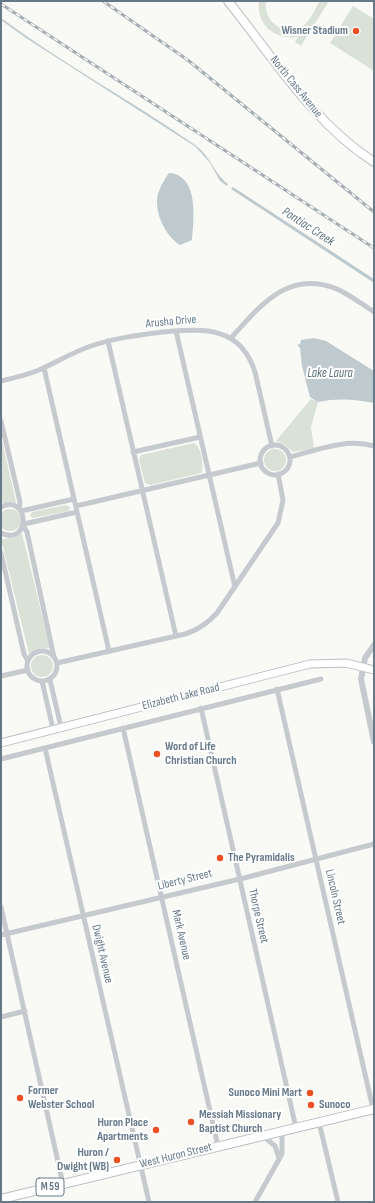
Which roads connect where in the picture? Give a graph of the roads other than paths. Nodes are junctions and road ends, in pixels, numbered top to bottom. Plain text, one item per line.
1 (228, 1) edge
2 (374, 162) edge
3 (374, 312) edge
4 (176, 331) junction
5 (231, 338) junction
6 (108, 341) junction
7 (44, 368) junction
8 (1, 381) edge
9 (1, 420) edge
10 (200, 437) junction
11 (272, 446) junction
12 (374, 446) edge
13 (133, 452) junction
14 (290, 457) junction
15 (261, 463) junction
16 (278, 474) junction
17 (209, 475) junction
18 (142, 491) junction
19 (74, 499) junction
20 (76, 506) junction
21 (1, 507) edge
22 (20, 510) junction
23 (77, 512) junction
24 (23, 525) junction
25 (1, 533) edge
26 (1, 553) edge
27 (234, 587) junction
28 (176, 636) junction
29 (374, 645) edge
30 (109, 651) junction
31 (54, 657) junction
32 (28, 662) junction
33 (57, 663) junction
34 (363, 666) junction
35 (28, 670) junction
36 (374, 670) edge
37 (1, 676) edge
38 (321, 679) dead end
39 (50, 680) junction
40 (42, 681) junction
41 (277, 689) junction
42 (201, 708) junction
43 (61, 728) junction
44 (124, 728) junction
45 (53, 730) junction
46 (374, 742) edge
47 (1, 743) edge
48 (45, 748) junction
49 (1, 759) edge
50 (374, 844) edge
51 (316, 859) junction
52 (239, 878) junction
53 (162, 896) junction
54 (1, 907) edge
55 (83, 915) junction
56 (7, 934) junction
57 (1, 935) edge
58 (24, 1011) junction
59 (1, 1017) edge
60 (374, 1109) edge
61 (319, 1122) junction
62 (296, 1128) junction
63 (282, 1131) junction
64 (263, 1136) junction
65 (218, 1146) junction
66 (279, 1158) junction
67 (140, 1165) junction
68 (63, 1184) junction
69 (1, 1199) edge
70 (148, 1202) edge
71 (255, 1202) edge
72 (338, 1202) edge

1 - 2 main road, North Cass Avenue
3 - 5 street
4 - 5 street, Arusha Drive
4 - 6 street, Arusha Drive
4 - 10 street
5 - 11 street, Arusha Drive
6 - 7 street, Arusha Drive
6 - 13 street
7 - 8 street, Arusha Drive
7 - 19 street
9 - 22 street
10 - 13 street
10 - 17 street
11 - 14 street
11 - 15 street
12 - 14 street
13 - 18 street
14 - 16 street
15 - 16 street
15 - 17 street
16 - 27 street
17 - 18 street
17 - 27 street
18 - 20 street
18 - 28 street
19 - 20 street
19 - 22 street
20 - 23 street
21 - 22 street
22 - 24 street
23 - 24 street
23 - 30 street
24 - 25 street
24 - 31 street
26 - 32 street
27 - 28 street
28 - 30 street
29 - 34 street
30 - 33 street
31 - 32 street
31 - 33 street
32 - 35 street
33 - 39 street
34 - 36 main road, Elizabeth Lake Road
34 - 43 main road, Elizabeth Lake Road
34 - 46 street
35 - 37 street
35 - 40 street
38 - 41 street, Elizabeth Lake Road
39 - 40 street
39 - 43 street
40 - 45 street
41 - 42 street, Elizabeth Lake Road
41 - 51 street, Lincoln Street
42 - 44 street, Elizabeth Lake Road
42 - 52 street, Thorpe Street
43 - 45 main road, Elizabeth Lake Road
44 - 48 street, Elizabeth Lake Road
44 - 53 street, Mark Avenue
45 - 47 main road, Elizabeth Lake Road
48 - 49 street, Elizabeth Lake Road
48 - 55 street, Dwight Avenue
50 - 51 street, Liberty Street
51 - 52 street, Liberty Street
51 - 60 street, Lincoln Street
52 - 53 street, Liberty Street
52 - 62 street, Thorpe Street
53 - 55 street, Liberty Street
53 - 65 street, Mark Avenue
54 - 56 street
55 - 56 street, Liberty Street
55 - 67 street, Dwight Avenue
56 - 57 street, Liberty Street
56 - 58 street
58 - 59 street
58 - 68 street
60 - 61 main road, West Huron Street / M 59
61 - 62 main road, West Huron Street / M 59
61 - 72 street
62 - 63 main road, West Huron Street / M 59
63 - 64 main road, West Huron Street / M 59
63 - 66 street
64 - 65 main road, West Huron Street / M 59
64 - 66 street
65 - 67 main road, West Huron Street / M 59
66 - 71 street
67 - 68 main road, West Huron Street / M 59
67 - 70 street, Dwight Avenue
68 - 69 main road, West Huron Street / M 59

